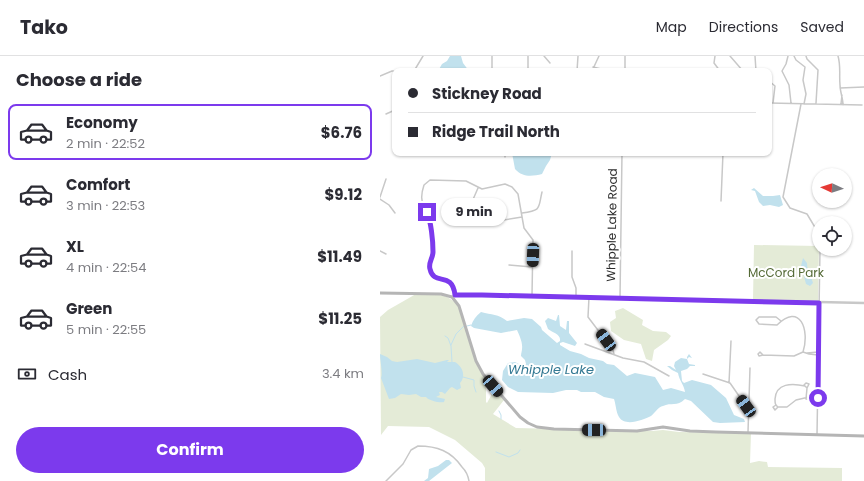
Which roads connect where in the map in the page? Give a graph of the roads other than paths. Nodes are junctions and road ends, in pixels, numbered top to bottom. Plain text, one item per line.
1 (423, 56) edge
2 (492, 56) edge
3 (528, 56) edge
4 (544, 56) edge
5 (578, 56) edge
6 (599, 56) edge
7 (622, 56) edge
8 (625, 56) edge
9 (714, 56) edge
10 (730, 56) edge
11 (755, 56) edge
12 (788, 56) edge
13 (794, 56) edge
14 (806, 56) edge
15 (838, 56) edge
16 (550, 63) dead end
17 (593, 67) joint
18 (416, 68) edge
19 (492, 68) edge
20 (528, 68) edge
21 (577, 68) edge
22 (597, 68) edge
23 (624, 68) edge
24 (718, 68) edge
25 (740, 68) edge
26 (756, 68) edge
27 (392, 71) edge
28 (380, 76) edge
29 (772, 84) edge
30 (864, 86) edge
31 (840, 88) junction
32 (773, 103) joint
33 (791, 103) junction
34 (801, 104) junction
35 (804, 104) junction
36 (816, 104) junction
37 (842, 104) junction
38 (862, 105) dead end
39 (392, 111) edge
40 (386, 114) dead end
41 (622, 156) edge
42 (723, 156) edge
43 (386, 179) dead end
44 (478, 188) junction
45 (542, 192) dead end
46 (380, 198) edge
47 (721, 201) dead end
48 (395, 213) dead end
49 (522, 214) junction
50 (522, 217) junction
51 (812, 222) edge
52 (380, 251) edge
53 (572, 251) dead end
54 (386, 254) dead end
55 (820, 256) edge
56 (509, 265) dead end
57 (532, 267) junction
58 (380, 293) edge
59 (453, 296) junction
60 (532, 296) junction
61 (576, 297) junction
62 (589, 297) junction
63 (620, 298) junction
64 (819, 303) junction
65 (864, 303) edge
66 (781, 321) junction
67 (731, 341) dead end
68 (585, 344) dead end
69 (803, 352) junction
70 (818, 352) junction
71 (813, 353) junction
72 (614, 354) junction
73 (763, 355) dead end
74 (818, 355) junction
75 (750, 368) dead end
76 (703, 374) dead end
77 (669, 376) dead end
78 (729, 383) junction
79 (806, 399) junction
80 (817, 399) junction
81 (748, 408) junction
82 (748, 433) junction
83 (817, 435) junction
84 (864, 436) edge
85 (386, 481) edge
86 (469, 481) edge

1 - 18 street
2 - 19 street
3 - 20 street
4 - 16 street
5 - 21 street
6 - 17 street
7 - 8 street
8 - 23 street
9 - 24 street
10 - 25 street
11 - 26 street
12 - 33 street
13 - 35 street
14 - 36 street
15 - 31 street
17 - 22 street
27 - 28 street
29 - 32 street
30 - 31 street
31 - 37 street
32 - 33 street
33 - 34 street
34 - 35 street
34 - 51 street
35 - 36 street
36 - 37 street
37 - 38 street
39 - 40 street
41 - 63 street, Whipple Lake Road
42 - 47 street
43 - 46 street
44 - 49 street
44 - 50 street
44 - 59 street
45 - 49 street
46 - 48 street
49 - 50 street
50 - 57 street
52 - 54 street
53 - 61 street
55 - 64 street
56 - 57 street
57 - 60 street
58 - 59 main road
59 - 60 street
59 - 82 main road
60 - 61 street
61 - 62 street
62 - 63 street
62 - 72 street
63 - 64 street
64 - 65 street
64 - 70 street
66 - 66 street
66 - 69 street
67 - 78 street
68 - 72 street
69 - 71 street
69 - 73 street
70 - 71 street
70 - 74 street
71 - 74 street
72 - 77 street
74 - 80 street
75 - 81 street
76 - 78 street
78 - 81 street
79 - 79 street
79 - 80 street
80 - 83 street
81 - 82 street
82 - 83 main road
83 - 84 main road
85 - 86 street

